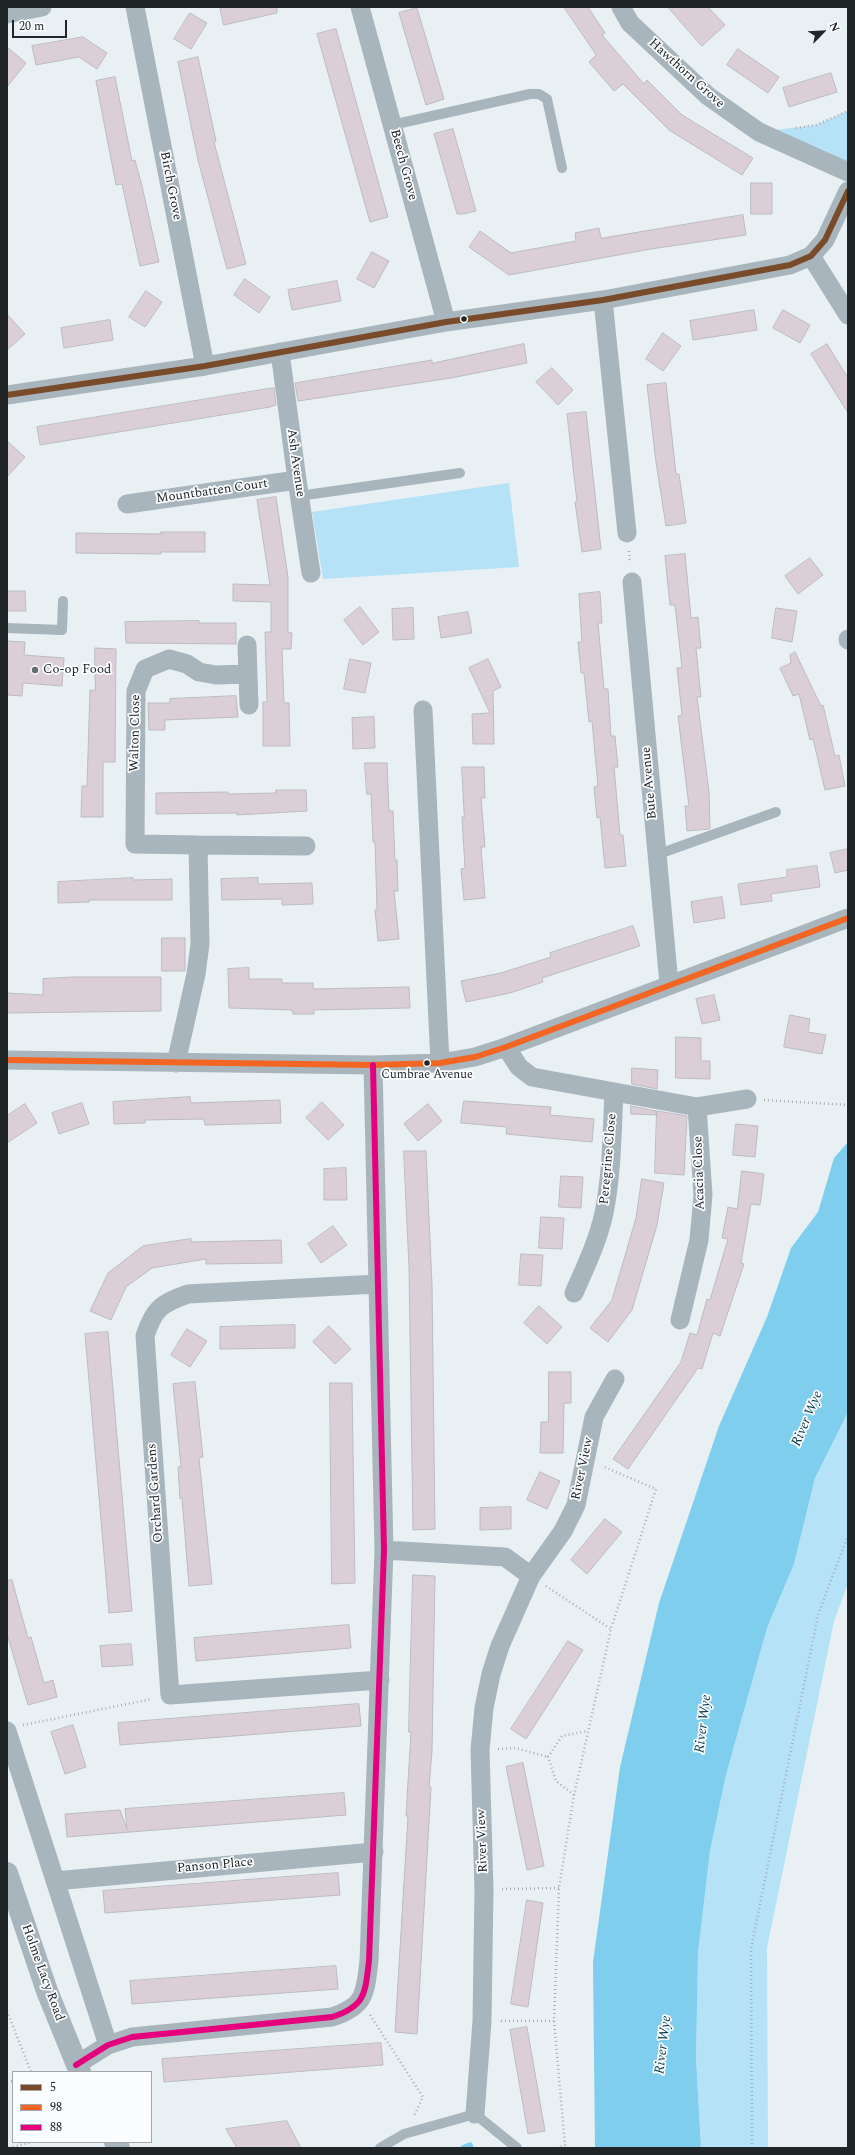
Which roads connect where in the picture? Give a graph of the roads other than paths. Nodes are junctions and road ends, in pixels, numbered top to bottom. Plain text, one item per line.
1 (42, 7) edge
2 (135, 7) edge
3 (360, 7) edge
4 (621, 7) edge
5 (7, 14) edge
6 (392, 125) junction
7 (562, 168) dead end
8 (848, 172) edge
9 (848, 191) edge
10 (810, 256) junction
11 (603, 300) junction
12 (848, 315) edge
13 (446, 322) junction
14 (280, 352) junction
15 (205, 366) junction
16 (7, 396) edge
17 (460, 473) dead end
18 (298, 488) junction
19 (127, 504) dead end
20 (627, 533) road end
21 (311, 573) dead end
22 (632, 582) road end
23 (63, 601) dead end
24 (7, 628) edge
25 (247, 645) dead end
26 (248, 674) junction
27 (249, 705) dead end
28 (423, 710) dead end
29 (776, 812) dead end
30 (198, 845) junction
31 (306, 846) dead end
32 (656, 855) junction
33 (848, 918) edge
34 (668, 984) junction
35 (506, 1047) junction
36 (7, 1060) edge
37 (176, 1063) junction
38 (440, 1063) junction
39 (373, 1065) junction
40 (614, 1092) junction
41 (748, 1099) road end
42 (697, 1107) junction
43 (378, 1284) junction
44 (574, 1293) dead end
45 (680, 1320) dead end
46 (615, 1379) dead end
47 (384, 1550) junction
48 (531, 1576) junction
49 (380, 1680) junction
50 (11, 1729) edge
51 (374, 1852) junction
52 (7, 1873) edge
53 (55, 1881) junction
54 (108, 2045) junction
55 (78, 2068) edge
56 (475, 2114) junction
57 (380, 2148) edge
58 (517, 2148) edge

1 - 5 street
2 - 15 street, Birch Grove
3 - 6 street, Beech Grove
4 - 8 street, Hawthorn Grove
6 - 7 lane
6 - 13 street, Beech Grove
9 - 10 street
10 - 11 street
10 - 12 street
11 - 13 street
11 - 20 street
13 - 14 street
14 - 15 street
14 - 18 street, Ash Avenue
15 - 16 street
17 - 18 lane
18 - 19 street, Mountbatten Court
18 - 21 street, Ash Avenue
22 - 32 street, Bute Avenue
23 - 24 lane
25 - 26 street
26 - 27 street
26 - 30 street, Walton Close
28 - 38 street
29 - 32 lane
30 - 31 street, Walton Close
30 - 37 street
32 - 34 street, Bute Avenue
33 - 34 street
34 - 35 street
35 - 38 street
35 - 40 street
36 - 37 street
37 - 39 street
38 - 39 street
39 - 43 street
40 - 42 street
40 - 44 street, Peregrine Close
41 - 42 street
42 - 45 street, Acacia Close
43 - 47 street
43 - 49 street, Orchard Gardens
46 - 48 street, River View
47 - 48 street
47 - 49 street
48 - 56 street, River View
49 - 51 street
50 - 53 street
51 - 53 street, Panson Place
51 - 54 street
52 - 55 street, Holme Lacy Road
53 - 54 street
54 - 55 street
56 - 57 lane
56 - 58 lane

